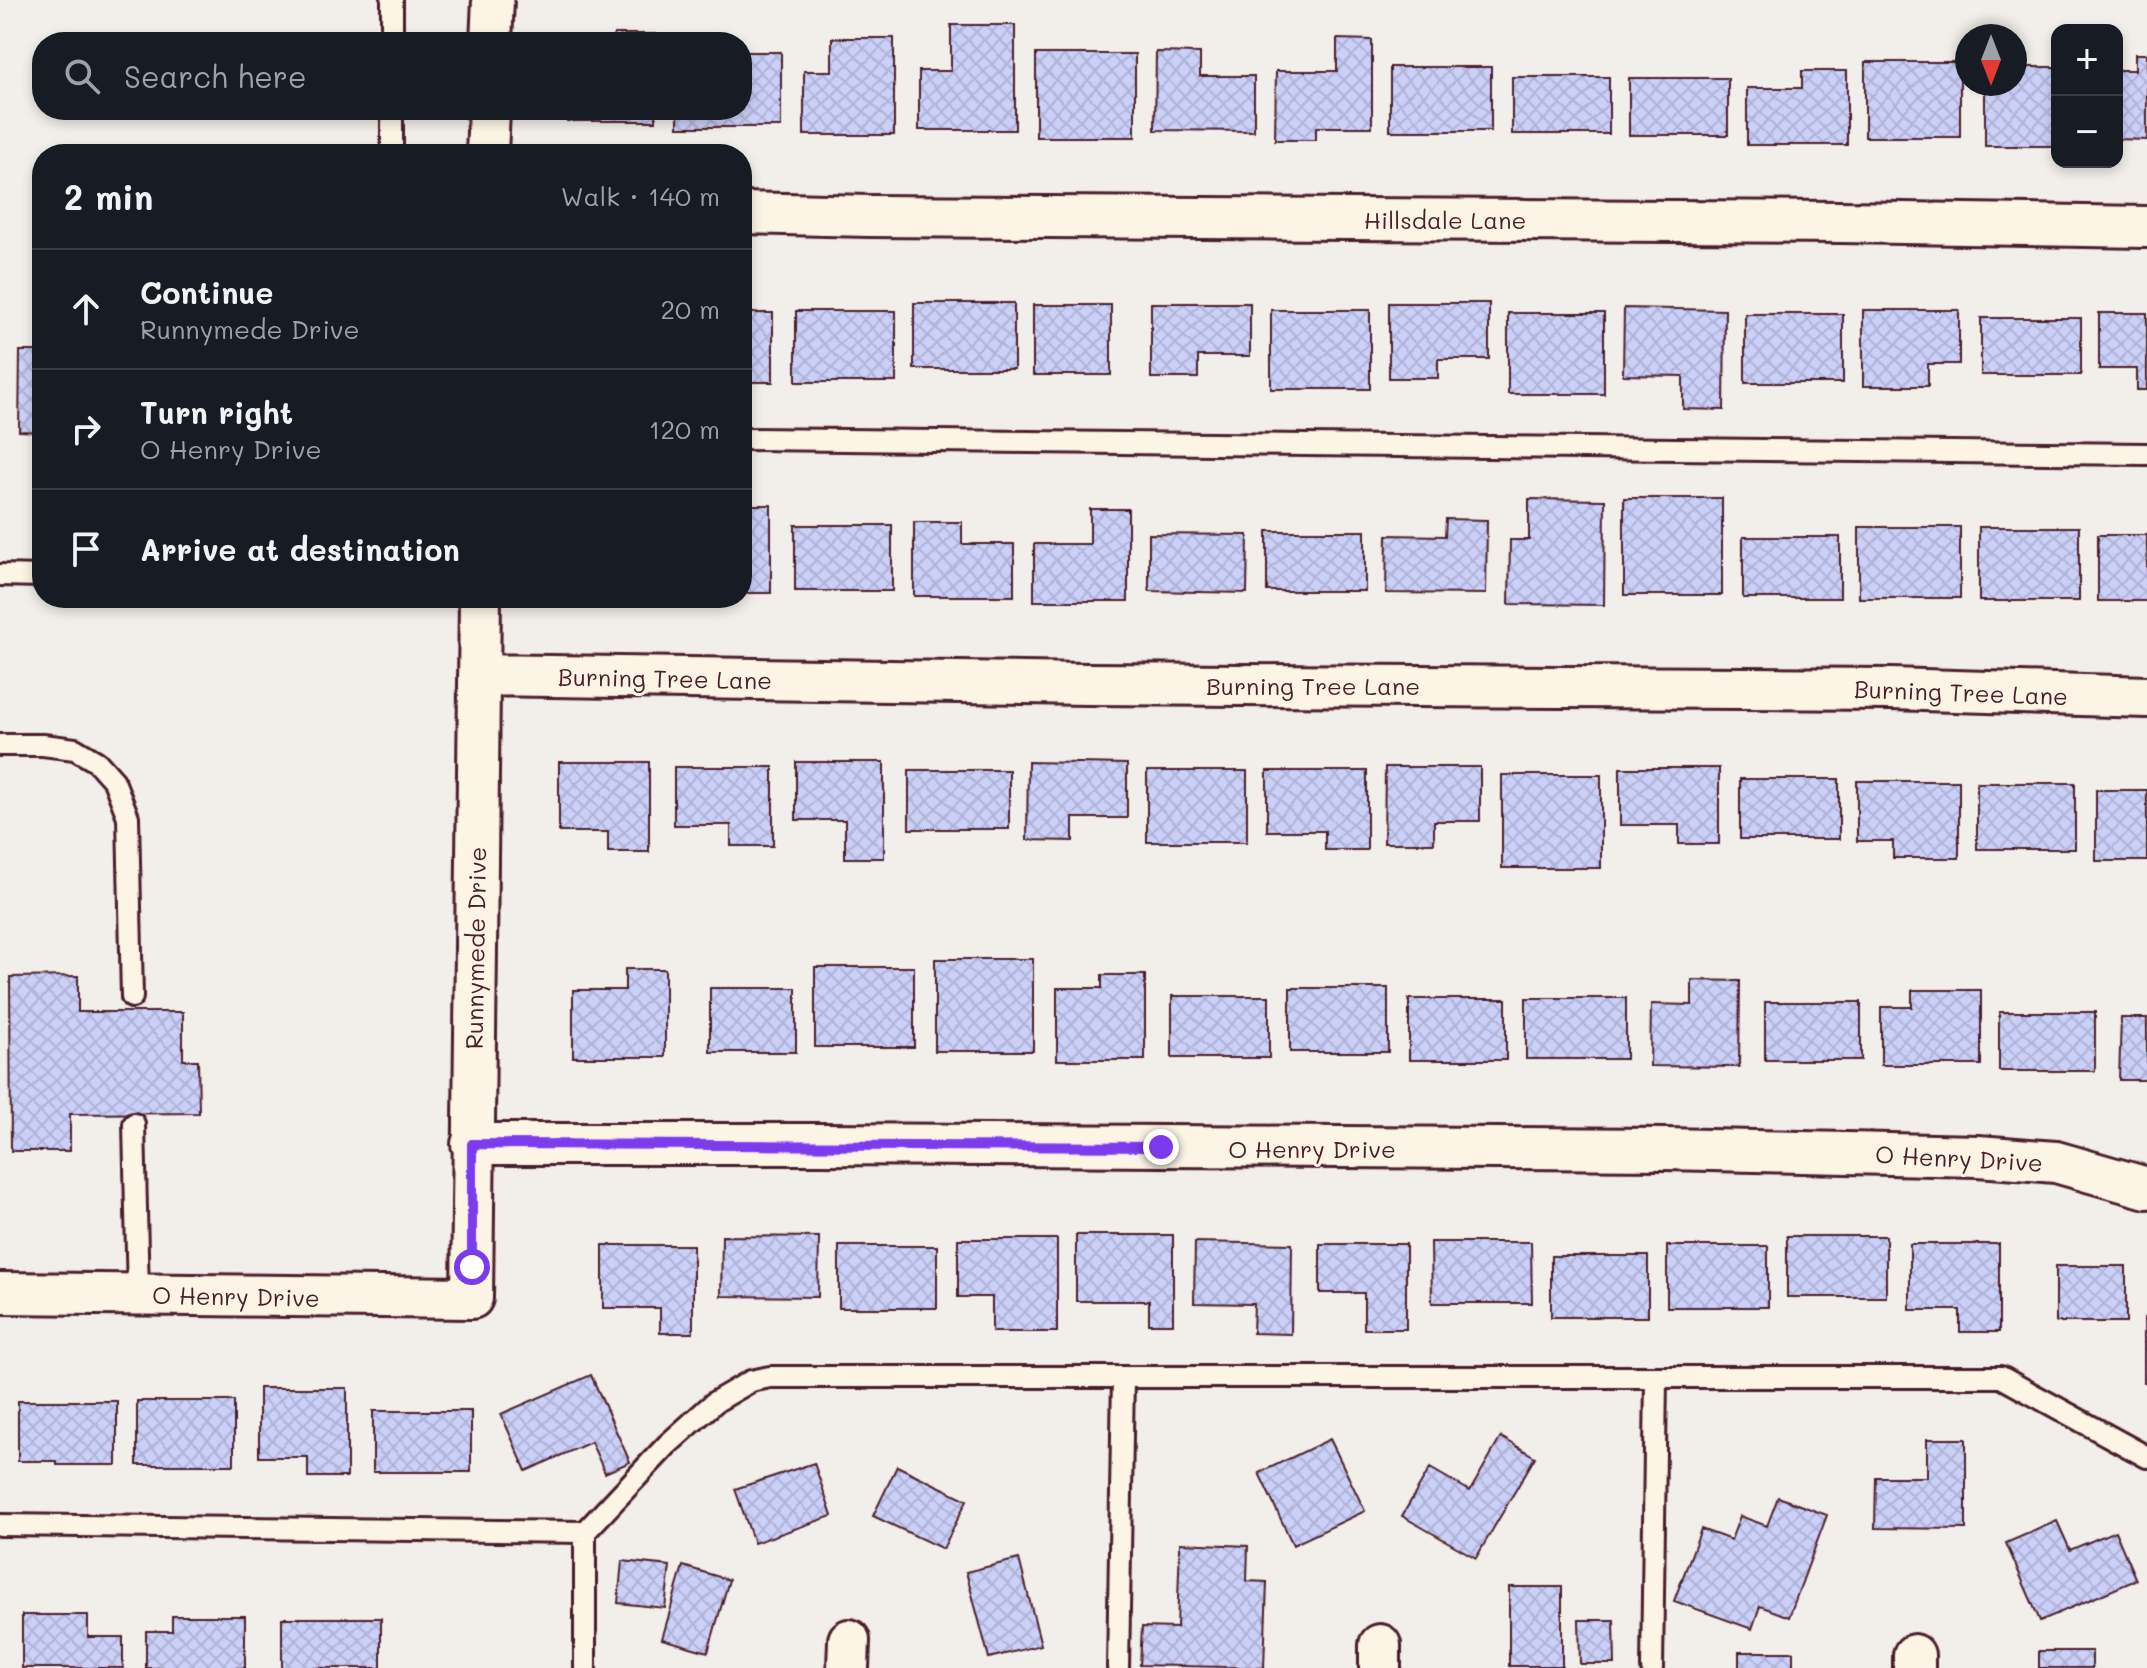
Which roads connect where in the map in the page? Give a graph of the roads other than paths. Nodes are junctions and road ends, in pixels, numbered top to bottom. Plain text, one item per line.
1 (392, 0) edge
2 (493, 0) edge
3 (392, 32) edge
4 (491, 32) edge
5 (392, 120) edge
6 (489, 120) edge
7 (392, 144) edge
8 (487, 144) edge
9 (752, 213) edge
10 (2147, 227) edge
11 (752, 439) edge
12 (2147, 454) edge
13 (0, 575) edge
14 (32, 576) edge
15 (480, 608) edge
16 (479, 675) junction
17 (2147, 697) edge
18 (0, 745) edge
19 (132, 997) dead end
20 (134, 1124) dead end
21 (472, 1144) junction
22 (2147, 1188) edge
23 (0, 1293) edge
24 (138, 1295) junction
25 (472, 1298) joint
26 (1123, 1377) junction
27 (1656, 1378) junction
28 (2147, 1457) edge
29 (0, 1525) edge
30 (585, 1532) junction
31 (585, 1668) edge
32 (1118, 1668) edge
33 (1652, 1668) edge

1 - 3 lane
2 - 4 street
5 - 7 lane
6 - 8 street
9 - 10 street, Hillsdale Lane
11 - 12 lane
13 - 14 lane
15 - 16 street, Runnymede Drive
16 - 17 street, Burning Tree Lane
16 - 21 street, Runnymede Drive
18 - 19 lane
20 - 24 lane
21 - 22 street, O Henry Drive
21 - 25 street, Runnymede Drive
23 - 24 street, O Henry Drive
24 - 25 street, O Henry Drive
26 - 27 lane
26 - 30 lane
26 - 32 lane
27 - 28 lane
27 - 33 lane
29 - 30 lane
30 - 31 lane

